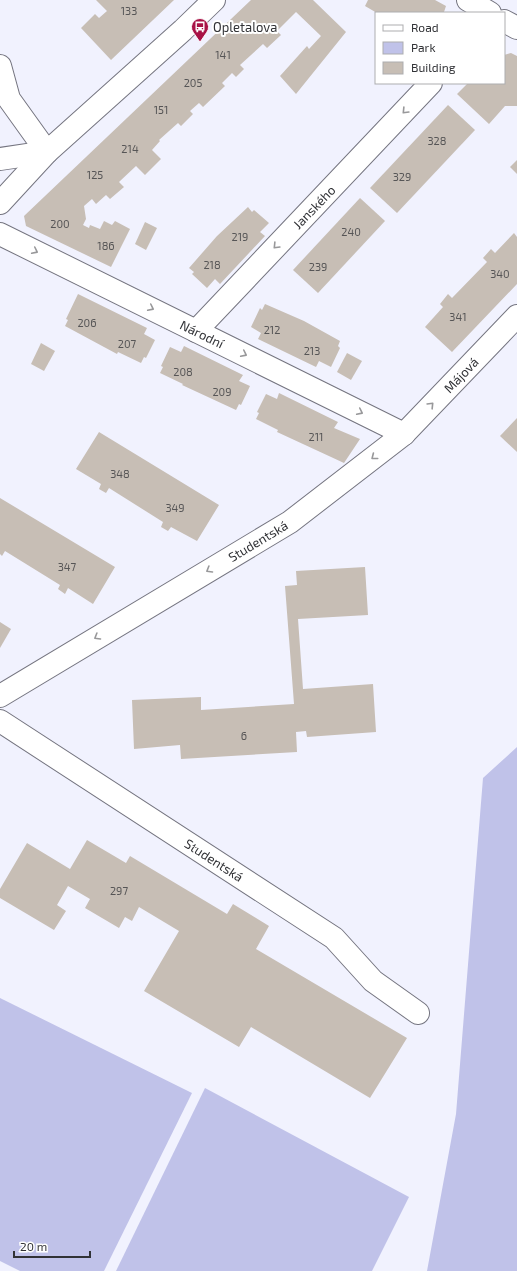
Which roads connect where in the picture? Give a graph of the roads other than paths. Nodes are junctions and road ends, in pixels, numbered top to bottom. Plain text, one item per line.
1 (214, 0) edge
2 (468, 0) edge
3 (488, 12) edge
4 (505, 22) edge
5 (517, 28) edge
6 (0, 66) edge
7 (431, 84) edge
8 (47, 152) junction
9 (0, 159) edge
10 (0, 203) edge
11 (0, 234) edge
12 (517, 316) edge
13 (196, 331) junction
14 (404, 434) junction
15 (0, 696) edge
16 (0, 721) edge
17 (418, 1013) dead end

1 - 8 street
2 - 3 street
4 - 5 street
6 - 8 street
7 -> 13 street, Janského
8 - 9 street
8 - 10 street
11 -> 13 street, Národní
14 -> 12 street, Májová
13 -> 14 street, Národní
14 -> 15 street, Studentská
16 - 17 street, Studentská

